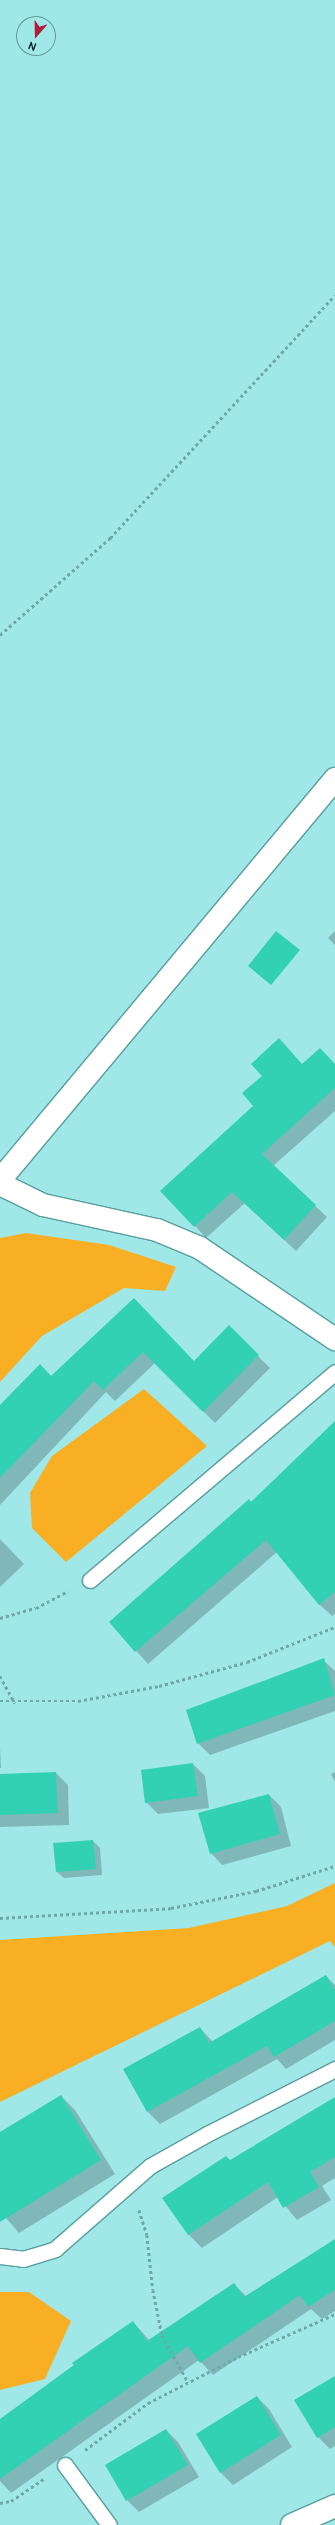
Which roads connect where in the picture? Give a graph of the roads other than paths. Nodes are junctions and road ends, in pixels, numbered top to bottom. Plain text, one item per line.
1 (335, 779) edge
2 (0, 1180) edge
3 (0, 1184) edge
4 (335, 1339) edge
5 (335, 1372) edge
6 (90, 1580) road end
7 (335, 2069) edge
8 (0, 2256) edge
9 (64, 2465) road end
10 (335, 2506) edge
11 (109, 2525) edge
12 (292, 2525) edge

1 - 2 street
3 - 4 street
5 - 6 lane
7 - 8 lane
9 - 11 lane
10 - 12 street

